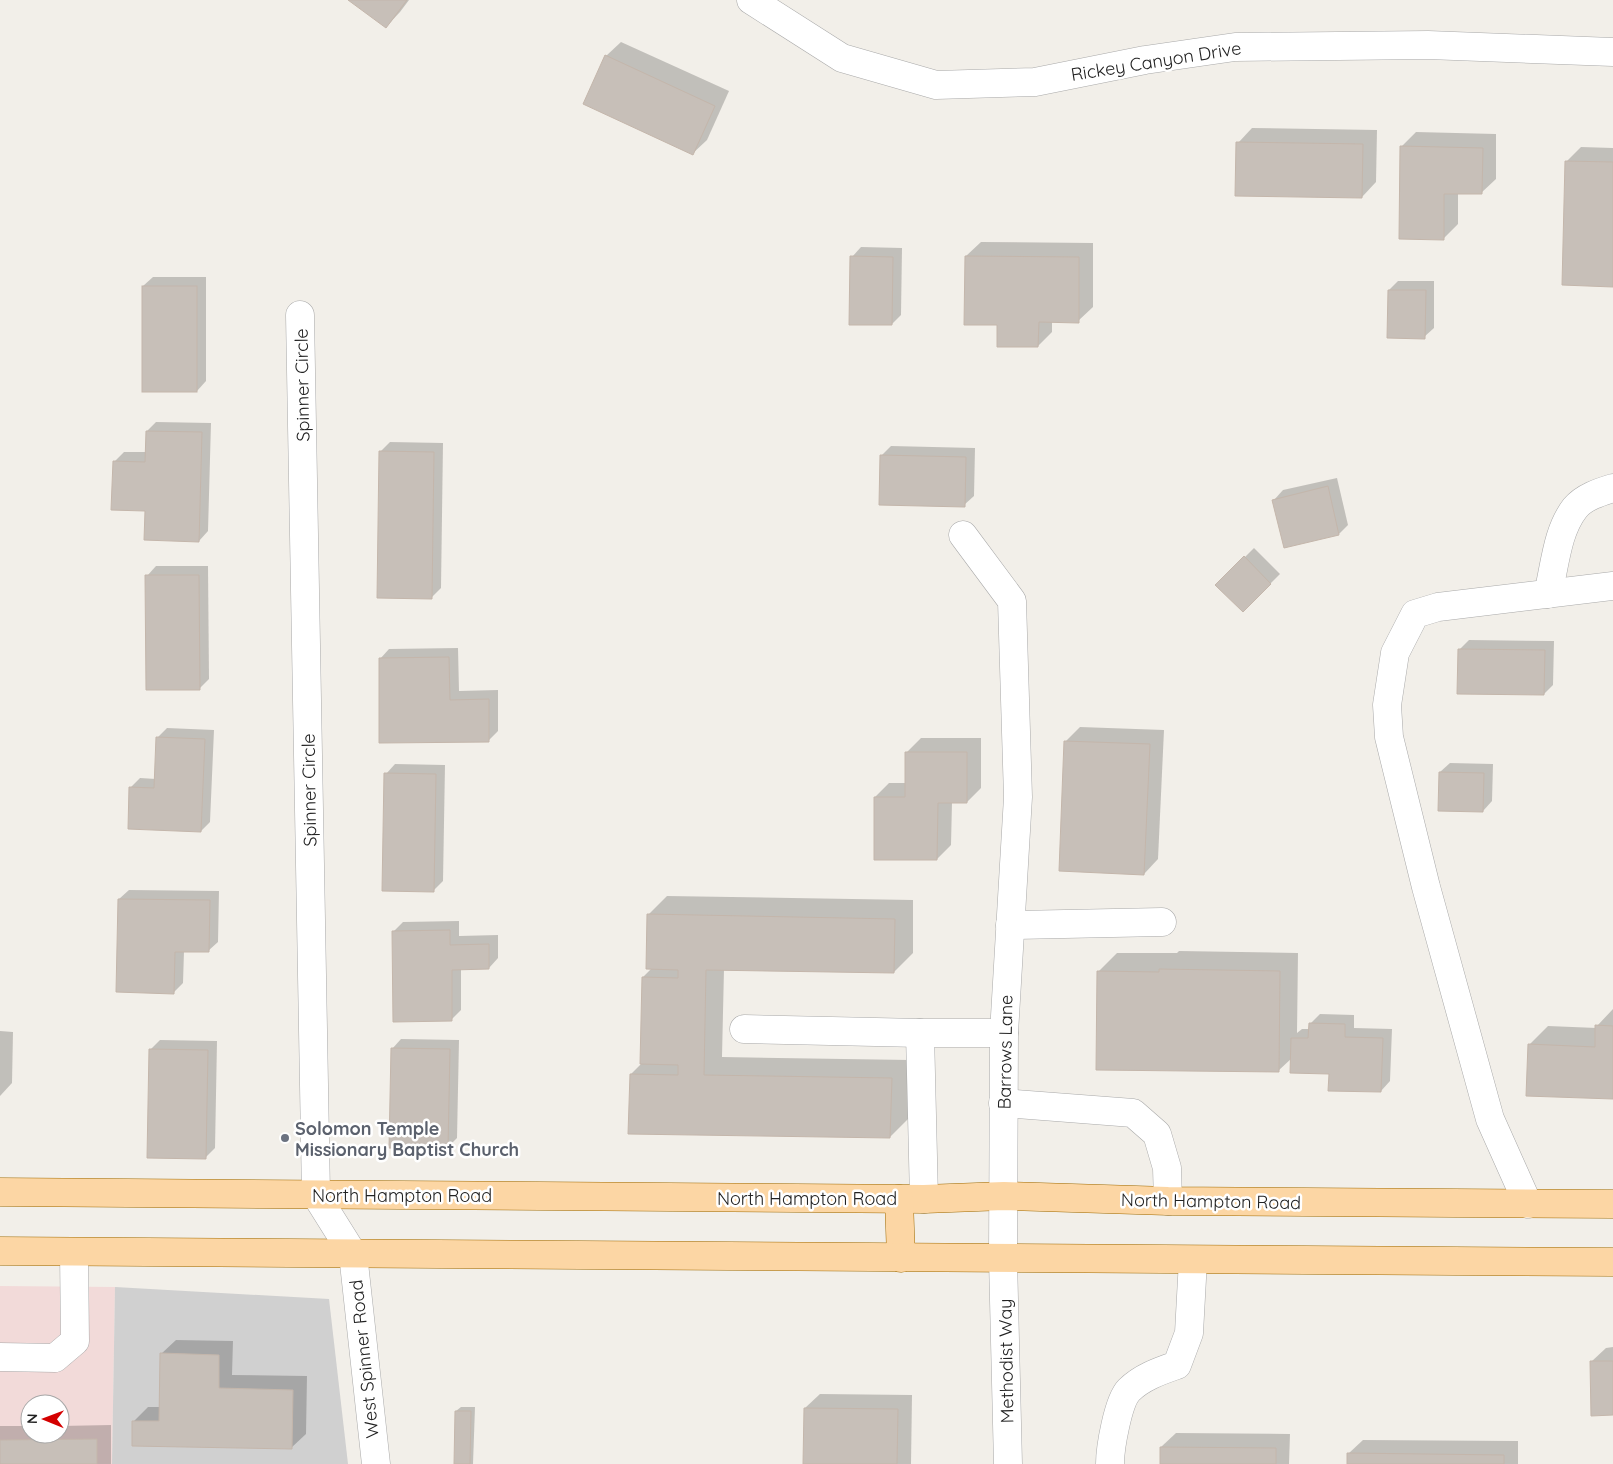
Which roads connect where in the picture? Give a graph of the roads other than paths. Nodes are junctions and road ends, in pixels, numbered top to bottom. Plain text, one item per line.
1 (751, 0) edge
2 (1613, 52) edge
3 (300, 315) dead end
4 (1613, 488) edge
5 (962, 535) dead end
6 (1613, 586) edge
7 (1548, 594) junction
8 (1010, 917) junction
9 (1162, 922) dead end
10 (744, 1029) dead end
11 (920, 1033) junction
12 (1004, 1033) junction
13 (1003, 1103) junction
14 (0, 1192) edge
15 (316, 1195) junction
16 (1004, 1196) junction
17 (912, 1199) junction
18 (1168, 1201) junction
19 (1528, 1204) junction
20 (1613, 1204) edge
21 (0, 1252) edge
22 (74, 1252) junction
23 (353, 1254) junction
24 (902, 1258) junction
25 (1003, 1259) junction
26 (1193, 1260) junction
27 (1613, 1262) edge
28 (0, 1357) edge
29 (376, 1464) edge
30 (1008, 1464) edge
31 (1110, 1464) edge

1 - 2 street, Rickey Canyon Drive
3 - 15 street, Spinner Circle
4 - 7 street
5 - 8 street, Barrows Lane
6 - 7 street
7 - 19 street
8 - 9 street
8 - 12 street, Barrows Lane
10 - 11 street
11 - 12 street
11 - 17 street
12 - 13 street, Barrows Lane
13 - 16 street, Barrows Lane
13 - 18 street
14 - 15 main road, North Hampton Road
15 - 17 main road, North Hampton Road
15 - 23 street
16 - 17 main road, North Hampton Road
16 - 18 main road, North Hampton Road
16 - 25 street, Barrows Lane
17 - 24 main road
18 - 19 main road, North Hampton Road
19 - 20 main road, North Hampton Road
21 - 22 main road
22 - 23 main road
22 - 28 street
23 - 24 main road
23 - 29 street, West Spinner Road
24 - 25 main road
25 - 26 main road
25 - 30 street, Methodist Way
26 - 27 main road
26 - 31 street

